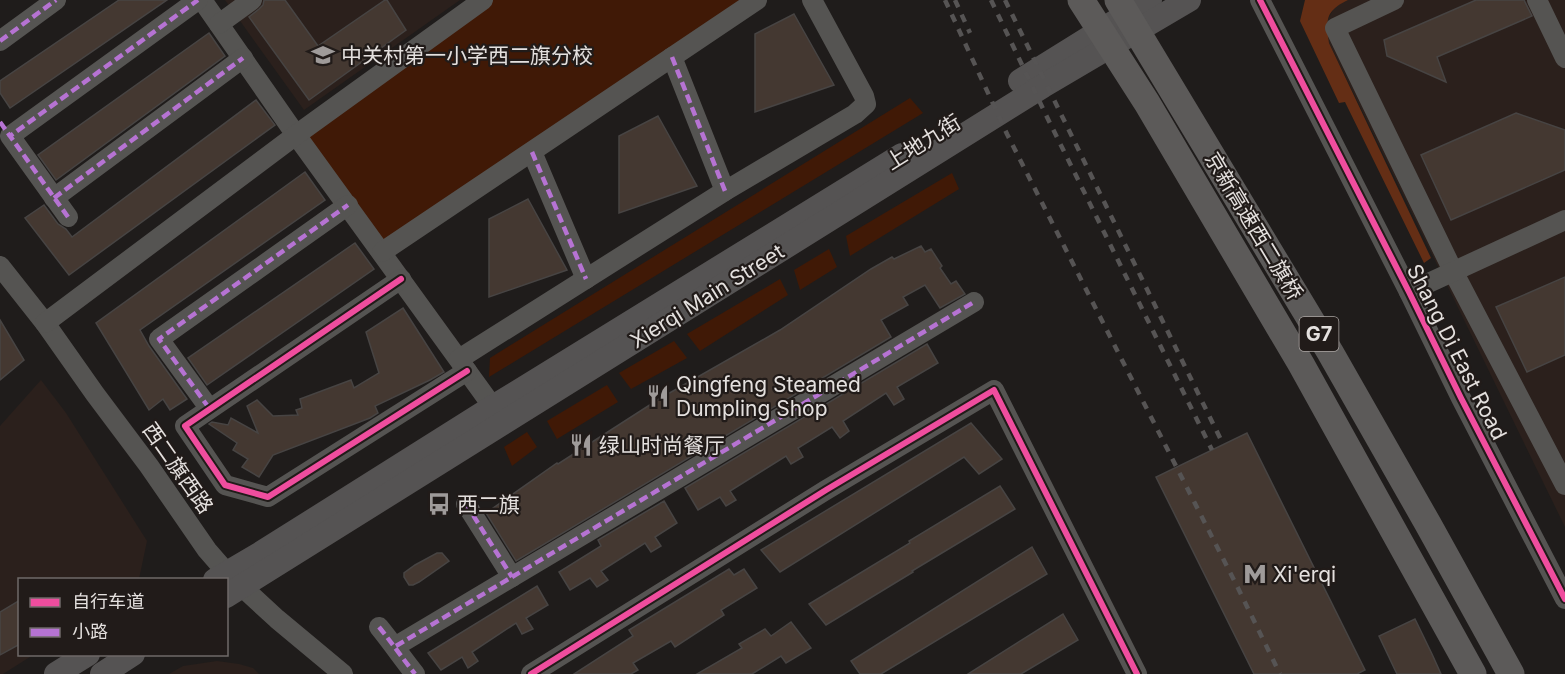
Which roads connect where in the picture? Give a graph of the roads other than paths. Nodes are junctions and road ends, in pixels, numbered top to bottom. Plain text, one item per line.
1 (56, 0) edge
2 (200, 0) edge
3 (252, 0) edge
4 (483, 0) edge
5 (757, 0) edge
6 (812, 0) edge
7 (1081, 0) edge
8 (1118, 0) edge
9 (1150, 0) edge
10 (1189, 0) edge
11 (1260, 0) edge
12 (1394, 0) edge
13 (1537, 0) edge
14 (219, 24) junction
15 (0, 41) edge
16 (672, 57) junction
17 (243, 58) junction
18 (1565, 58) edge
19 (5, 129) edge
20 (296, 135) junction
21 (532, 152) junction
22 (725, 191) junction
23 (54, 198) junction
24 (348, 205) junction
25 (68, 217) dead end
26 (1565, 220) edge
27 (382, 252) junction
28 (0, 266) edge
29 (1454, 273) junction
30 (401, 279) junction
31 (586, 279) junction
32 (696, 283) joint
33 (1409, 292) junction
34 (974, 302) dead end
35 (45, 324) junction
36 (463, 365) junction
37 (493, 407) junction
38 (209, 408) junction
39 (1565, 485) edge
40 (466, 504) dead end
41 (512, 577) junction
42 (224, 578) edge
43 (228, 584) edge
44 (1565, 599) edge
45 (380, 627) dead end
46 (396, 646) junction
47 (85, 656) edge
48 (130, 656) edge
49 (56, 674) edge
50 (102, 674) edge
51 (344, 674) edge
52 (416, 674) edge
53 (531, 674) edge
54 (1137, 674) edge
55 (1473, 674) edge
56 (1510, 674) edge

1 - 15 street
2 - 14 street
2 - 19 street
3 - 14 street
4 - 20 street
5 - 16 street
6 - 22 street
7 - 55 highway, 京新高速西二旗桥 / G7, bridge
8 - 56 highway, 京新高速西二旗桥 / G7, bridge
9 - 32 main road, 上地九街
10 - 43 main road, Xierqi Main Street
11 - 33 street, Shang Di East Road
12 - 29 street
13 - 18 street
14 - 17 street
16 - 21 street
16 - 22 street
17 - 20 street
17 - 23 street
19 - 23 street
20 - 24 street
20 - 35 street
21 - 27 street
21 - 31 street
22 - 31 street
23 - 25 street
24 - 27 street
24 - 38 street
26 - 29 street
27 - 30 street
28 - 35 street, 西二旗西路
29 - 33 street
29 - 39 street
30 - 36 street
30 - 38 street
31 - 36 street
32 - 37 main road, Xierqi Main Street
33 - 44 street, Shang Di East Road
34 - 41 street
35 - 42 street, 西二旗西路
36 - 37 street
36 - 38 street
37 - 43 main road, Xierqi Main Street
40 - 41 street
41 - 46 street
43 - 51 street, 西二旗西路
45 - 46 street
46 - 52 street
47 - 49 main road
48 - 50 main road
53 - 54 street

